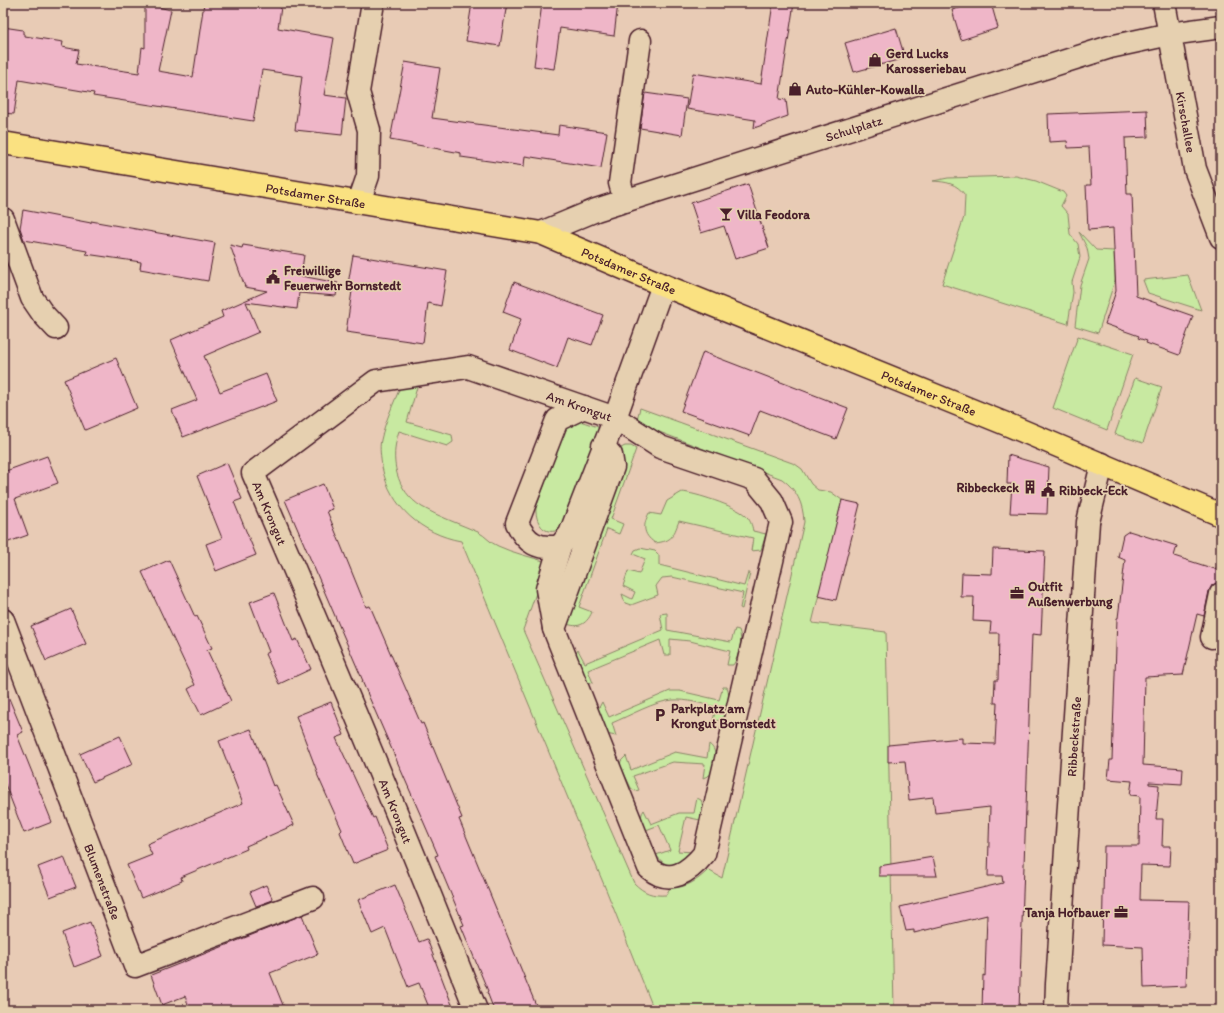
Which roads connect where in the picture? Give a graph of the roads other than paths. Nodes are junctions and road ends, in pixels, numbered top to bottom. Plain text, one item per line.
1 (373, 3) edge
2 (1164, 3) edge
3 (1221, 27) edge
4 (1170, 34) junction
5 (640, 41) dead end
6 (3, 143) edge
7 (625, 201) junction
8 (359, 202) junction
9 (3, 219) edge
10 (541, 233) junction
11 (1221, 237) edge
12 (663, 285) junction
13 (56, 328) dead end
14 (584, 407) junction
15 (615, 418) junction
16 (603, 446) junction
17 (1102, 464) junction
18 (1221, 516) edge
19 (560, 546) junction
20 (1221, 594) edge
21 (3, 620) edge
22 (554, 629) junction
23 (1212, 637) dead end
24 (313, 898) dead end
25 (476, 1010) edge
26 (1056, 1010) edge

1 - 8 street
2 - 4 street, Kirschallee
3 - 4 street, Schulplatz
4 - 7 street, Schulplatz
4 - 11 street, Kirschallee
5 - 7 street
6 - 8 main road, Potsdamer Straße
7 - 10 street, Schulplatz
8 - 10 main road, Potsdamer Straße
9 - 13 street
10 - 12 main road, Potsdamer Straße
12 - 15 street, Am Krongut
12 - 17 main road, Potsdamer Straße
14 - 15 street, Am Krongut
14 - 19 street
14 - 25 street, Am Krongut
15 - 16 street
15 - 22 street
16 - 19 street
16 - 22 street
17 - 18 main road, Potsdamer Straße
17 - 26 street, Ribbeckstraße
19 - 22 street
20 - 23 street
21 - 24 street, Blumenstraße

